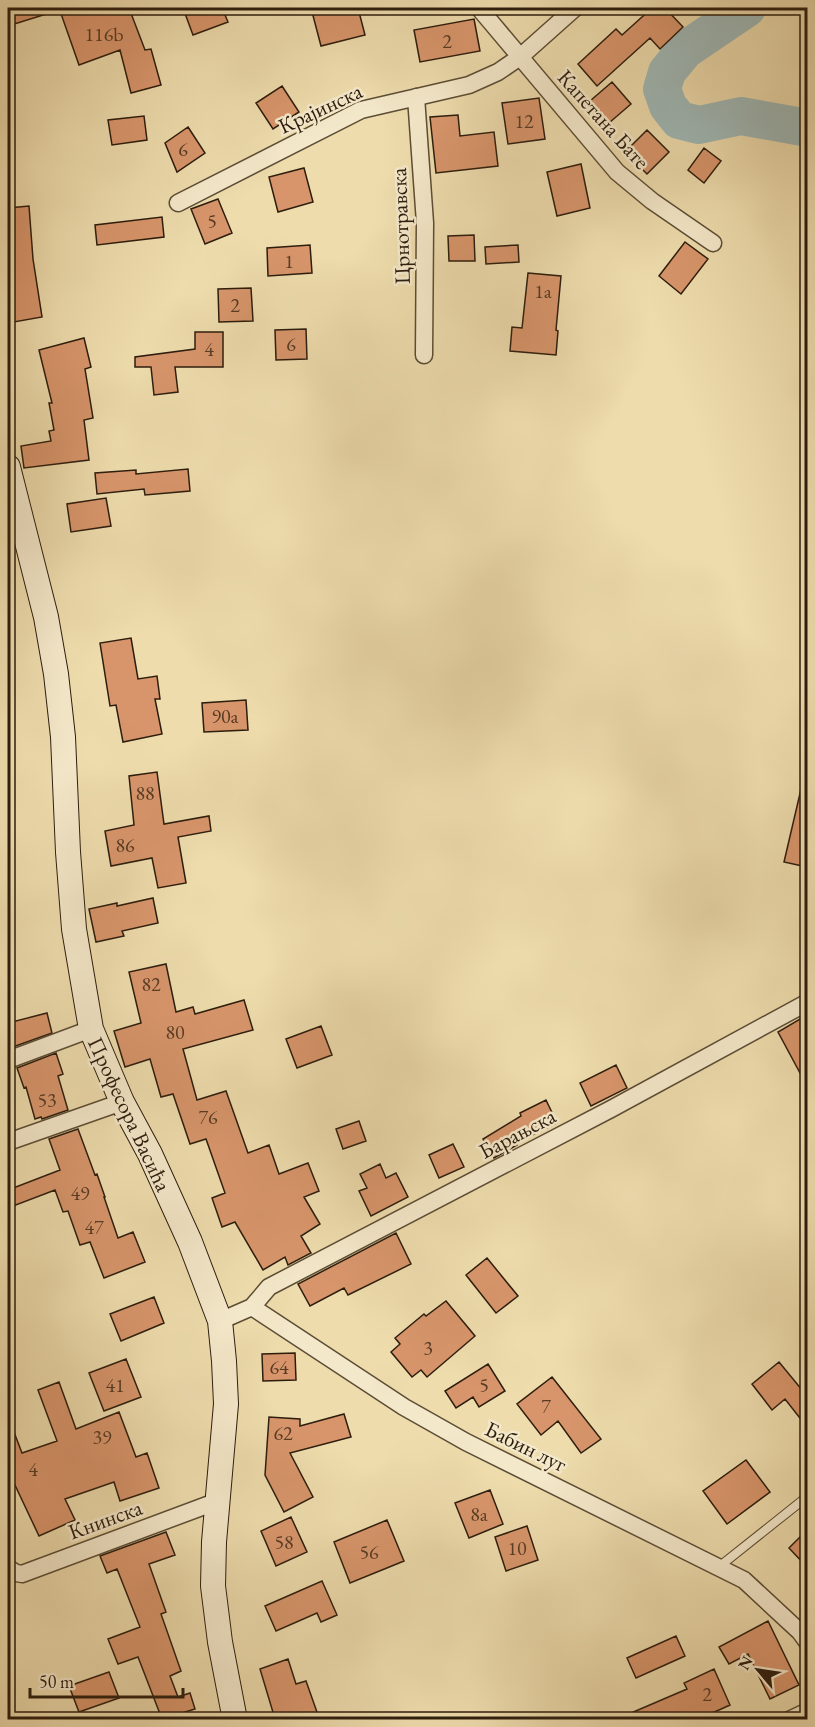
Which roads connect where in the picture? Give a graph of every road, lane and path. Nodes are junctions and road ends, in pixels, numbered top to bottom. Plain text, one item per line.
1 (479, 8) edge
2 (575, 8) edge
3 (520, 57) junction
4 (416, 97) junction
5 (178, 203) dead end
6 (713, 243) dead end
7 (424, 355) dead end
8 (8, 467) edge
9 (807, 1002) edge
10 (91, 1029) junction
11 (8, 1060) edge
12 (122, 1102) junction
13 (8, 1142) edge
14 (252, 1307) junction
15 (220, 1321) junction
16 (807, 1497) edge
17 (218, 1502) junction
18 (720, 1566) junction
19 (8, 1568) edge
20 (807, 1643) edge
21 (807, 1711) edge
22 (235, 1719) edge
23 (789, 1719) edge

1 - 3 street, Капетана Бате
2 - 3 street, Крајинска
3 - 4 street, Крајинска
3 - 6 street, Капетана Бате
4 - 5 street, Крајинска
4 - 7 street, Црнотравска
8 - 10 street, Професора Васића
9 - 14 street, Барањска
10 - 11 street
10 - 12 street, Професора Васића
12 - 13 street
12 - 15 street, Професора Васића
14 - 15 street
14 - 18 street, Бабин луг
15 - 17 street, Професора Васића
16 - 18 lane
17 - 19 street, Книнска
17 - 22 street, Професора Васића
18 - 20 street, Бабин луг
21 - 23 street

